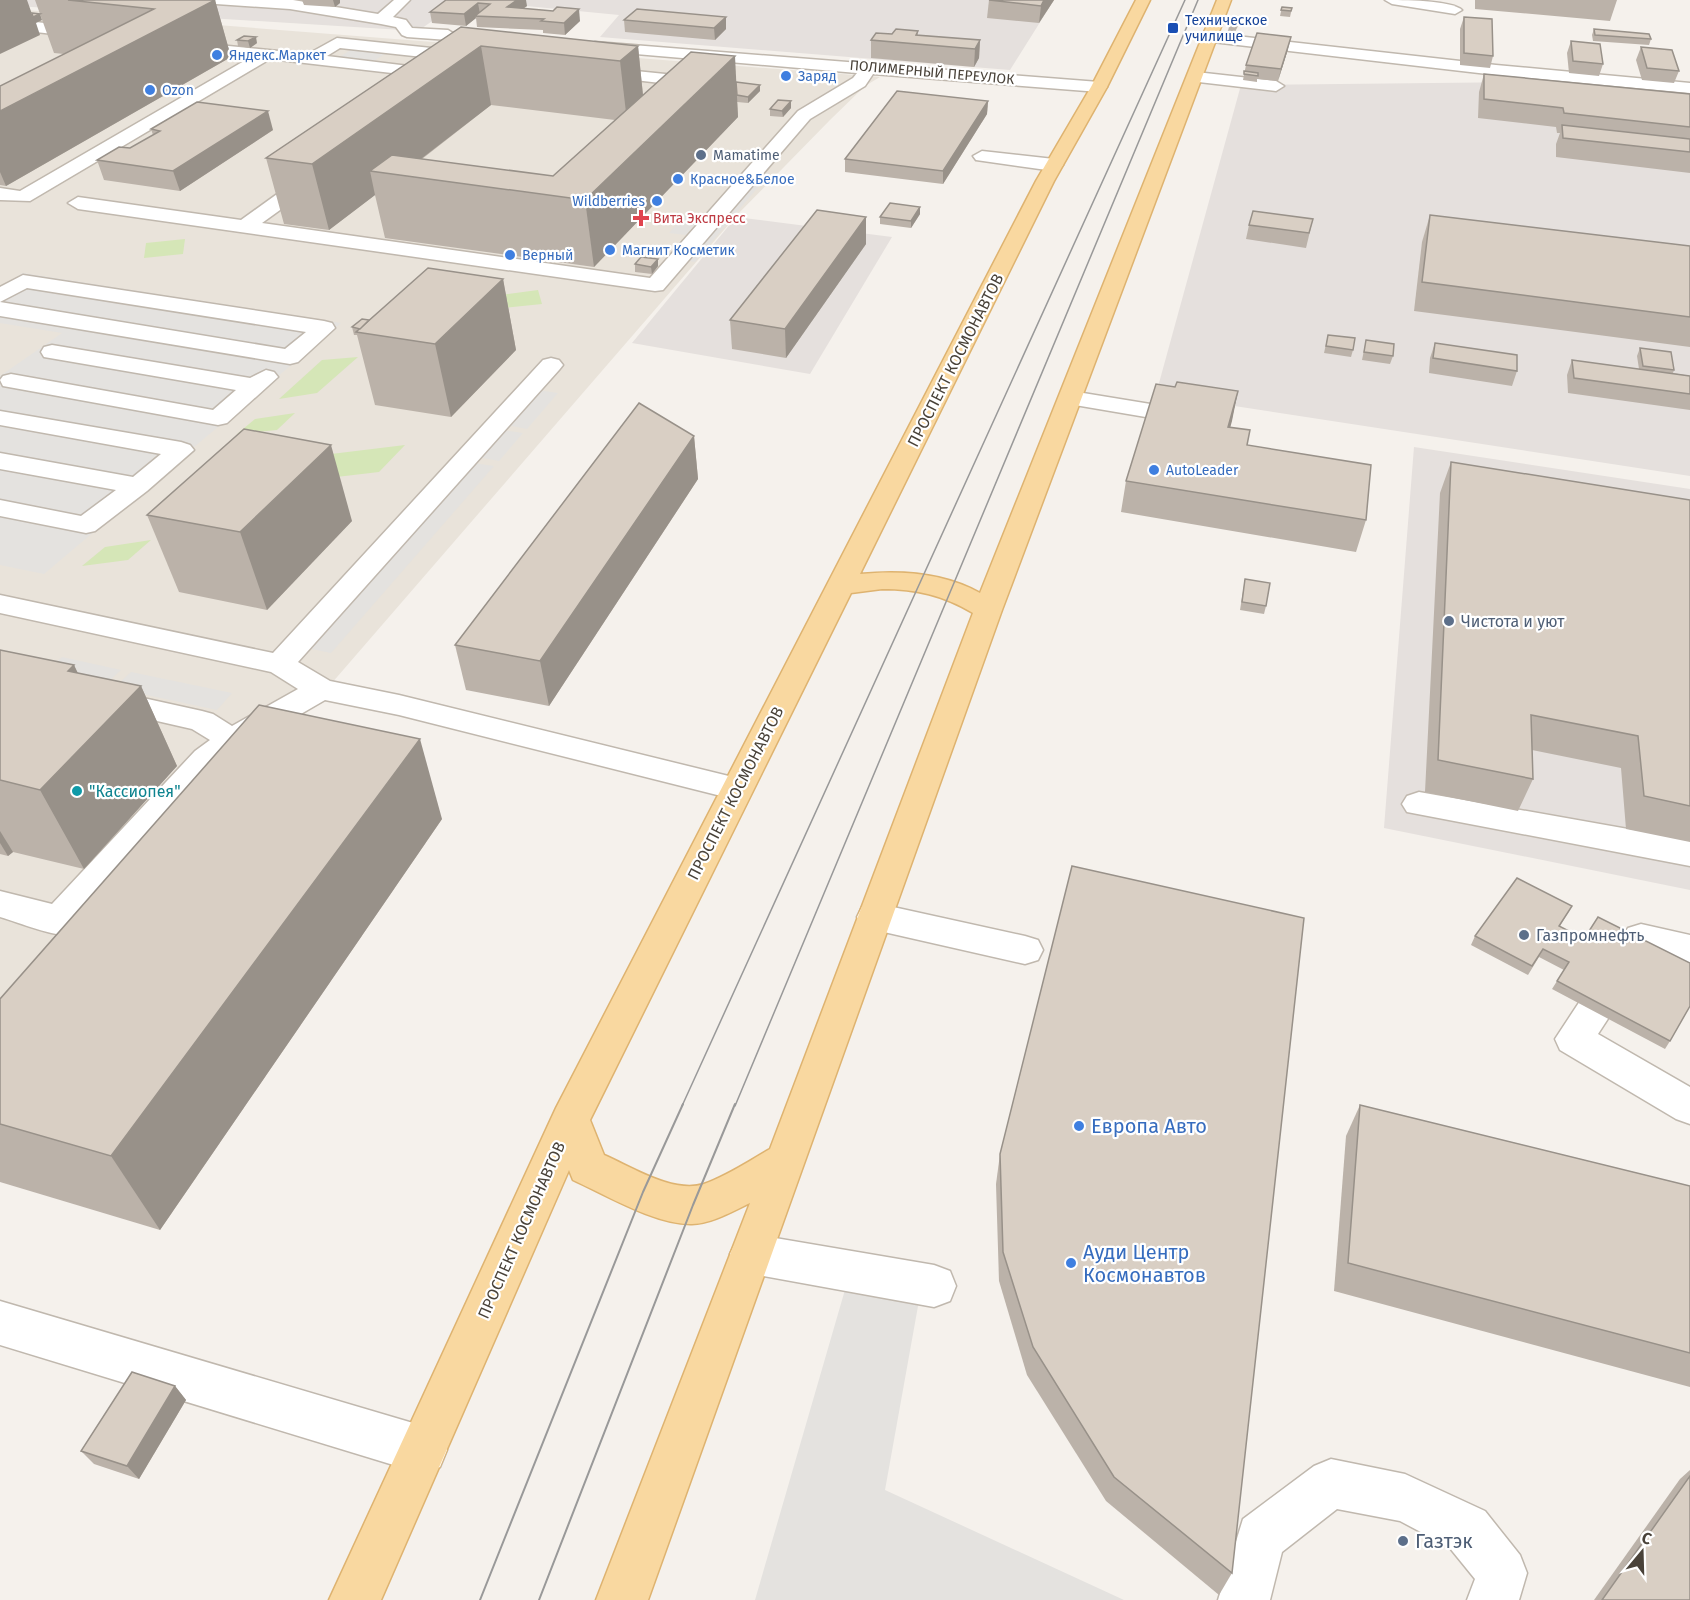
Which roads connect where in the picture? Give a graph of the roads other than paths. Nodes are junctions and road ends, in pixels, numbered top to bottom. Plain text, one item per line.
1 (216, 0) edge
2 (403, 0) edge
3 (1143, 0) edge
4 (1224, 0) edge
5 (1392, 0) edge
6 (287, 3) edge
7 (1455, 10) dead end
8 (381, 19) junction
9 (0, 23) edge
10 (101, 35) edge
11 (463, 36) edge
12 (1210, 38) junction
13 (170, 43) edge
14 (580, 46) edge
15 (267, 54) junction
16 (734, 58) junction
17 (311, 59) junction
18 (484, 59) dead end
19 (870, 67) junction
20 (578, 69) dead end
21 (1196, 77) junction
22 (707, 84) junction
23 (1276, 86) edge
24 (1099, 87) junction
25 (1690, 88) edge
26 (429, 94) edge
27 (695, 96) edge
28 (982, 156) dead end
29 (1054, 165) junction
30 (326, 168) edge
31 (0, 194) edge
32 (78, 203) dead end
33 (244, 227) junction
34 (0, 296) edge
35 (0, 309) edge
36 (92, 324) junction
37 (52, 352) junction
38 (290, 357) junction
39 (551, 365) dead end
40 (5, 385) edge
41 (255, 386) junction
42 (1071, 398) junction
43 (1187, 417) edge
44 (0, 418) edge
45 (218, 418) junction
46 (181, 450) junction
47 (0, 461) edge
48 (138, 486) junction
49 (0, 508) edge
50 (840, 586) junction
51 (0, 604) edge
52 (988, 610) junction
53 (280, 664) junction
54 (321, 689) junction
55 (79, 694) edge
56 (242, 747) junction
57 (737, 789) junction
58 (1419, 804) dead end
59 (1690, 853) edge
60 (0, 904) edge
61 (875, 917) junction
62 (58, 921) junction
63 (1025, 950) dead end
64 (1690, 950) edge
65 (81, 954) edge
66 (1690, 1107) edge
67 (570, 1120) junction
68 (785, 1162) junction
69 (752, 1254) junction
70 (934, 1286) dead end
71 (0, 1323) edge
72 (423, 1450) junction
73 (355, 1600) edge
74 (622, 1600) edge
75 (1244, 1600) edge
76 (1493, 1600) edge

1 - 6 street
2 - 8 street
3 - 24 main road, ПРОСПЕКТ КОСМОНАВТОВ
4 - 12 main road
5 - 7 street
6 - 8 street
8 - 11 street
9 - 10 street
12 - 21 main road
12 - 25 street
13 - 15 street
14 - 16 street, ПОЛИМЕРНЫЙ ПЕРЕУЛОК
15 - 17 street
15 - 31 street
16 - 19 street, ПОЛИМЕРНЫЙ ПЕРЕУЛОК
16 - 22 street
17 - 18 street
17 - 26 street
19 - 24 street, ПОЛИМЕРНЫЙ ПЕРЕУЛОК
19 - 33 street
20 - 22 street
21 - 23 street
21 - 42 main road
22 - 27 street
24 - 29 main road, ПРОСПЕКТ КОСМОНАВТОВ
28 - 29 street
29 - 50 main road, ПРОСПЕКТ КОСМОНАВТОВ
30 - 33 street
32 - 33 street
34 - 38 street
35 - 36 street
36 - 37 street
36 - 38 street
37 - 40 street
37 - 41 street
38 - 41 street
39 - 53 street
40 - 45 street
41 - 45 street
42 - 43 street
42 - 52 main road
44 - 46 street
45 - 46 street
46 - 48 street
47 - 48 street
48 - 49 street
50 - 52 main road
50 - 57 main road, ПРОСПЕКТ КОСМОНАВТОВ
51 - 53 street
52 - 61 main road
53 - 54 street
54 - 56 street
54 - 57 street
55 - 56 street
56 - 62 street
57 - 67 main road, ПРОСПЕКТ КОСМОНАВТОВ
58 - 59 street
60 - 62 street
61 - 63 street
61 - 68 main road
62 - 65 street
64 - 66 street
67 - 68 main road
67 - 72 main road, ПРОСПЕКТ КОСМОНАВТОВ
68 - 69 main road
69 - 70 street
69 - 74 main road
71 - 72 street
72 - 73 main road, ПРОСПЕКТ КОСМОНАВТОВ
75 - 76 street

